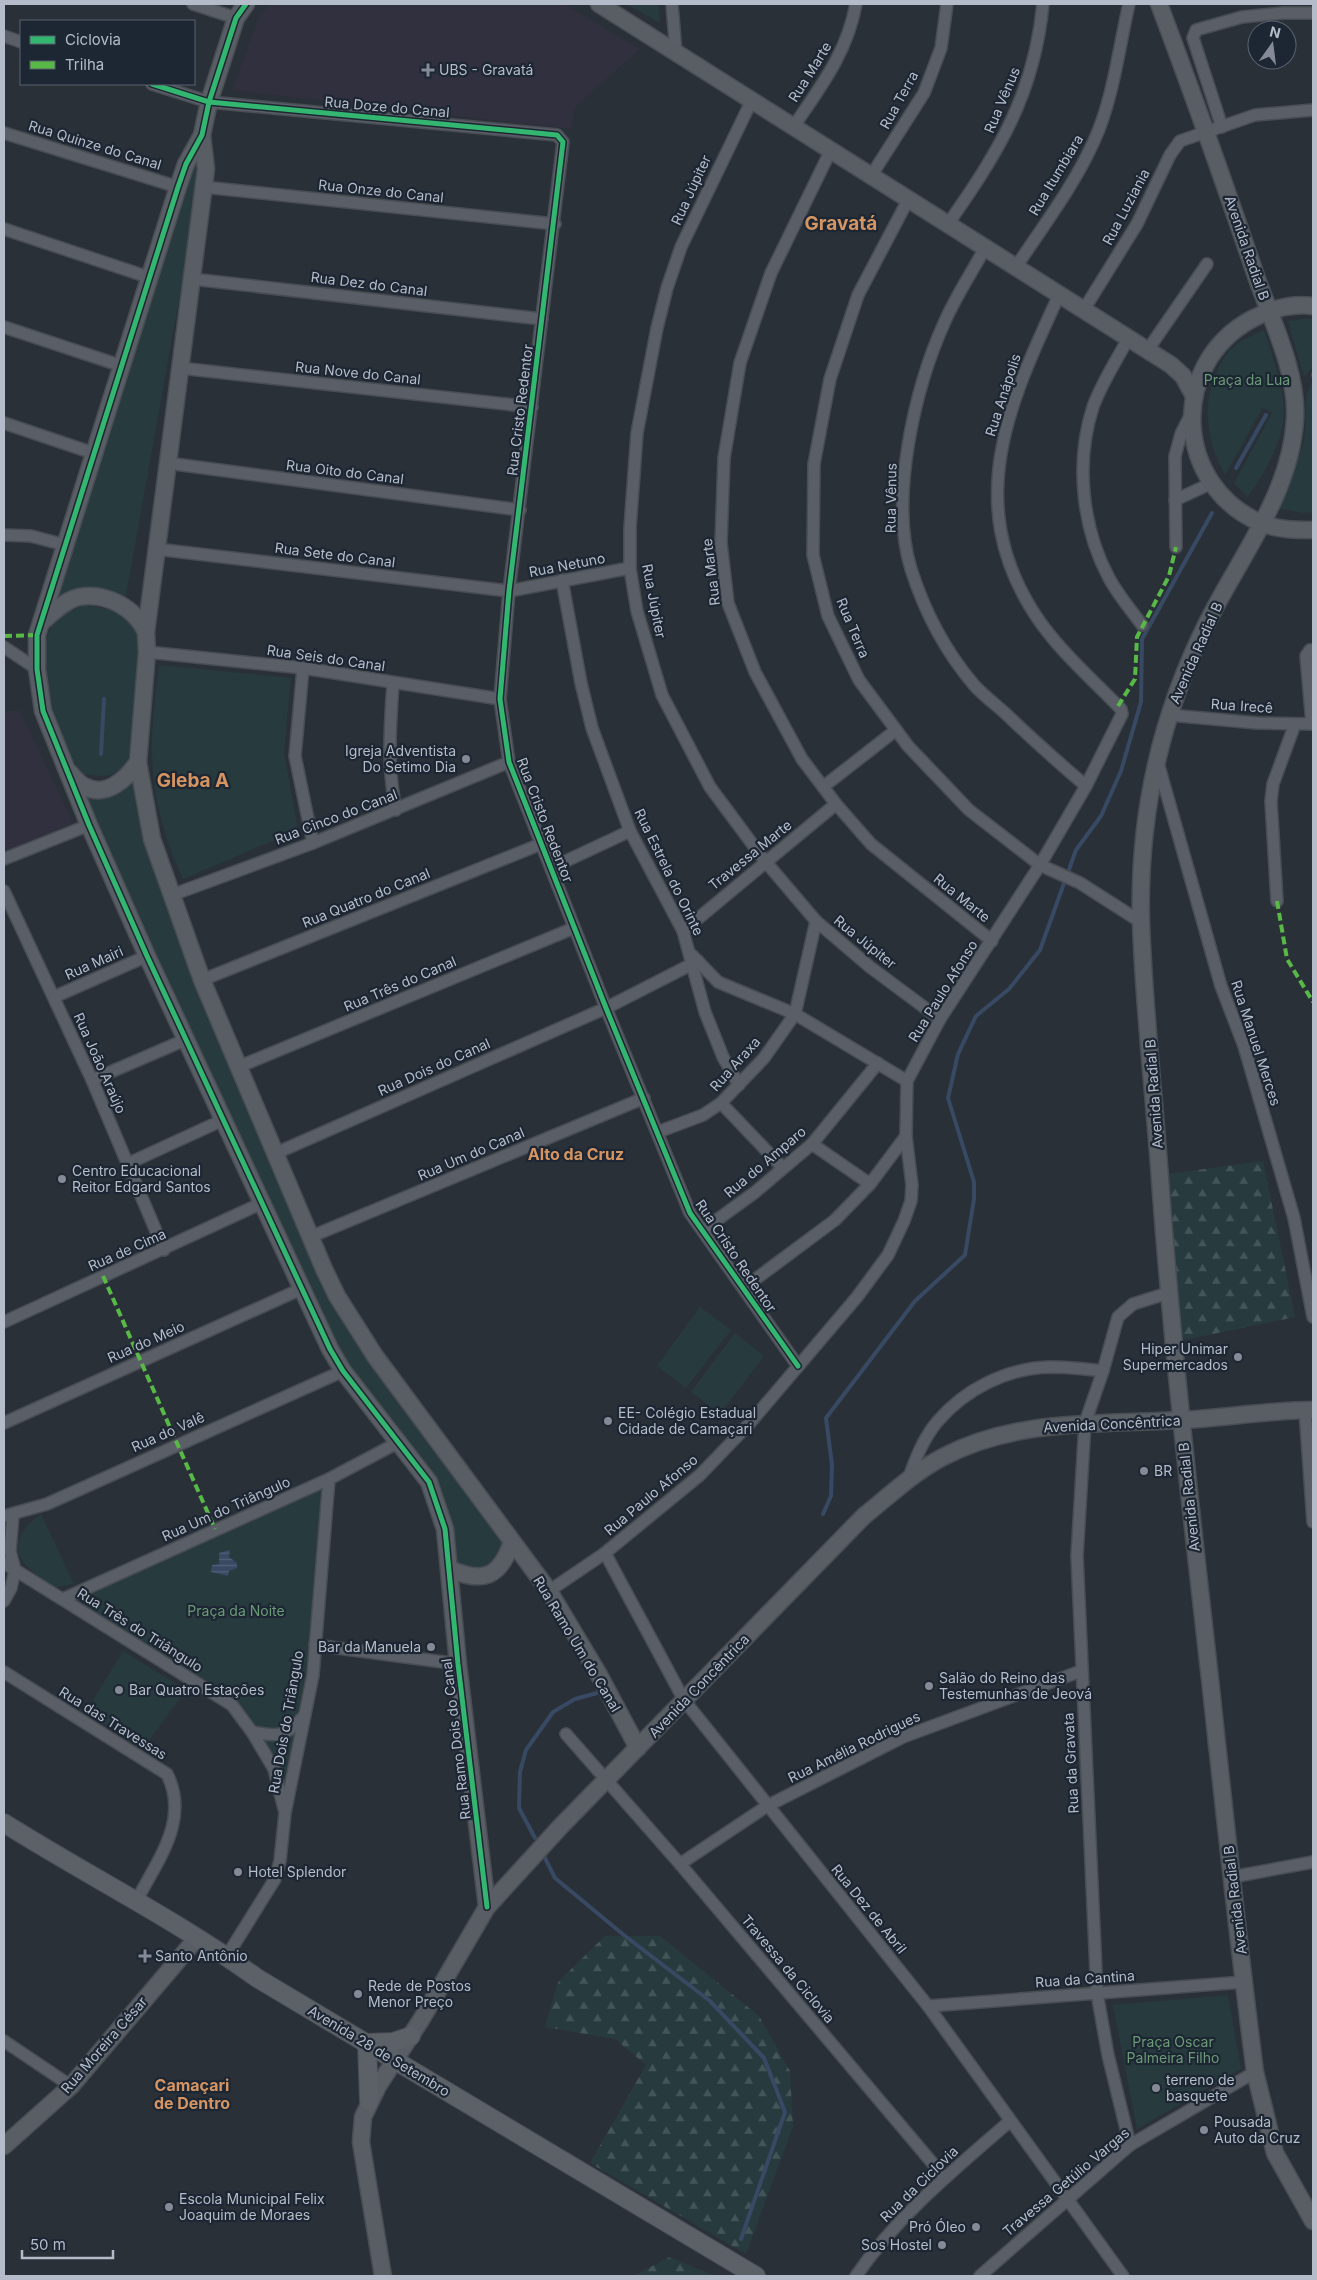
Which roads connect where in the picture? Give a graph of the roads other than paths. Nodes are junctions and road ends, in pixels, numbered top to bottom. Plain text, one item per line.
1 (193, 4) edge
2 (246, 4) edge
3 (599, 4) edge
4 (672, 4) edge
5 (856, 4) edge
6 (947, 4) edge
7 (1043, 4) edge
8 (1129, 4) edge
9 (1160, 4) edge
10 (1313, 13) edge
11 (236, 18) junction
12 (4, 36) edge
13 (20, 42) edge
14 (676, 53) junction
15 (155, 85) edge
16 (752, 100) junction
17 (209, 102) junction
18 (1313, 110) edge
19 (794, 126) junction
20 (1214, 130) junction
21 (4, 133) edge
22 (202, 135) junction
23 (561, 138) joint
24 (831, 150) junction
25 (870, 176) junction
26 (178, 187) junction
27 (204, 187) junction
28 (908, 200) junction
29 (172, 207) junction
30 (200, 213) junction
31 (555, 224) junction
32 (948, 224) junction
33 (4, 229) edge
34 (985, 248) junction
35 (1207, 264) dead end
36 (1016, 267) junction
37 (151, 278) junction
38 (192, 279) junction
39 (1059, 295) junction
40 (1313, 306) edge
41 (1268, 310) junction
42 (1083, 311) junction
43 (542, 319) junction
44 (4, 327) edge
45 (1128, 339) junction
46 (1148, 351) junction
47 (1208, 361) junction
48 (1171, 365) junction
49 (122, 366) junction
50 (180, 368) junction
51 (1192, 404) junction
52 (532, 407) junction
53 (4, 423) edge
54 (93, 453) junction
55 (167, 463) junction
56 (1212, 483) junction
57 (1175, 500) junction
58 (520, 510) junction
59 (1261, 523) junction
60 (4, 526) edge
61 (1313, 530) edge
62 (4, 535) edge
63 (32, 536) junction
64 (64, 545) junction
65 (1176, 547) dead end
66 (156, 549) junction
67 (630, 568) junction
68 (562, 580) junction
69 (510, 591) junction
70 (40, 624) junction
71 (1142, 625) dead end
72 (146, 632) junction
73 (4, 647) edge
74 (1313, 650) edge
75 (147, 652) junction
76 (303, 668) junction
77 (37, 669) junction
78 (393, 684) junction
79 (500, 699) junction
80 (1121, 709) joint
81 (1169, 715) junction
82 (1295, 724) junction
83 (1312, 724) edge
84 (896, 730) junction
85 (1157, 760) junction
86 (138, 762) junction
87 (509, 762) junction
88 (66, 769) junction
89 (1086, 786) junction
90 (823, 787) junction
91 (1147, 800) junction
92 (836, 804) junction
93 (396, 810) junction
94 (1171, 810) junction
95 (89, 825) junction
96 (630, 831) junction
97 (313, 843) junction
98 (541, 844) junction
99 (4, 860) edge
100 (765, 861) junction
101 (1040, 865) junction
102 (551, 868) junction
103 (4, 891) edge
104 (172, 895) junction
105 (1277, 901) dead end
106 (816, 922) junction
107 (1141, 922) junction
108 (574, 928) junction
109 (683, 931) junction
110 (992, 941) junction
111 (147, 956) junction
112 (693, 958) junction
113 (202, 980) junction
114 (54, 997) junction
115 (606, 1008) junction
116 (795, 1014) junction
117 (940, 1019) junction
118 (188, 1039) junction
119 (878, 1063) junction
120 (238, 1067) junction
121 (92, 1080) junction
122 (908, 1081) junction
123 (739, 1085) junction
124 (644, 1098) junction
125 (721, 1103) junction
126 (225, 1119) junction
127 (658, 1132) junction
128 (906, 1136) junction
129 (812, 1144) junction
130 (274, 1154) junction
131 (127, 1164) junction
132 (783, 1168) junction
133 (870, 1184) junction
134 (262, 1204) junction
135 (703, 1230) junction
136 (310, 1237) junction
137 (164, 1250) junction
138 (744, 1287) junction
139 (301, 1289) junction
140 (1168, 1293) junction
141 (1313, 1317) edge
142 (4, 1322) edge
143 (798, 1366) junction
144 (343, 1371) junction
145 (1104, 1371) junction
146 (1309, 1410) edge
147 (1181, 1420) junction
148 (4, 1423) edge
149 (1085, 1423) junction
150 (399, 1442) junction
151 (329, 1479) junction
152 (907, 1481) junction
153 (9, 1516) edge
154 (1313, 1522) edge
155 (512, 1542) junction
156 (605, 1553) junction
157 (525, 1560) junction
158 (505, 1561) junction
159 (4, 1563) edge
160 (450, 1569) junction
161 (15, 1570) junction
162 (549, 1591) junction
163 (62, 1599) junction
164 (4, 1601) edge
165 (315, 1645) junction
166 (458, 1664) junction
167 (1081, 1671) junction
168 (4, 1672) edge
169 (684, 1700) junction
170 (304, 1716) junction
171 (252, 1732) junction
172 (566, 1734) dead end
173 (638, 1748) junction
174 (606, 1780) junction
175 (767, 1806) junction
176 (285, 1813) junction
177 (4, 1824) edge
178 (1313, 1862) edge
179 (680, 1864) junction
180 (1232, 1877) junction
181 (137, 1900) junction
182 (487, 1907) junction
183 (197, 1938) junction
184 (227, 1956) junction
185 (1244, 1982) junction
186 (1097, 1993) junction
187 (928, 2006) junction
188 (411, 2036) junction
189 (4, 2041) edge
190 (367, 2043) junction
191 (395, 2060) junction
192 (1255, 2072) junction
193 (71, 2086) junction
194 (368, 2101) junction
195 (1010, 2121) junction
196 (4, 2146) edge
197 (1130, 2146) junction
198 (944, 2178) junction
199 (1067, 2198) junction
200 (1313, 2221) edge
201 (383, 2276) edge
202 (756, 2276) edge
203 (856, 2276) edge
204 (980, 2276) edge
205 (1123, 2276) edge

1 - 11 street
2 - 11 street
3 - 14 street
4 - 14 street
5 - 19 street, Rua Marte
6 - 25 street, Rua Terra
7 - 32 street, Rua Vênus
8 - 36 street, Rua Itumbiara
9 - 20 street, Avenida Radial B
10 - 20 street
11 - 17 street
12 - 13 street
14 - 16 street
15 - 17 street, Rua Doze do Canal
16 - 19 street
16 - 67 street, Rua Júpiter
17 - 22 street
17 - 23 street, Rua Doze do Canal
18 - 20 street, Rua Luziania
19 - 24 street
20 - 41 street, Avenida Radial B
20 - 42 street, Rua Luziania
21 - 26 street, Rua Quinze do Canal
22 - 26 street, Rua Ramo Dois do Canal
22 - 27 street, Rua Ramo Um do Canal
23 - 31 street, Rua Cristo Redentor
24 - 25 street
24 - 90 street, Rua Marte
25 - 28 street
26 - 29 street, Rua Ramo Dois do Canal
27 - 30 street, Rua Ramo Um do Canal
27 - 31 street, Rua Onze do Canal
28 - 32 street
28 - 84 street, Rua Terra
29 - 30 street
29 - 37 street, Rua Ramo Dois do Canal
30 - 38 street, Rua Ramo Um do Canal
31 - 43 street, Rua Cristo Redentor
32 - 34 street
33 - 37 street
34 - 36 street
34 - 89 street, Rua Vênus
35 - 46 street
36 - 39 street
37 - 49 street, Rua Ramo Dois do Canal
38 - 43 street, Rua Dez do Canal
38 - 50 street, Rua Ramo Um do Canal
39 - 42 street
39 - 80 street, Rua Anápolis
40 - 41 street
41 - 47 street
41 - 59 street, Avenida Radial B
42 - 45 street
43 - 52 street, Rua Cristo Redentor
44 - 49 street
45 - 46 street
45 - 71 street
46 - 48 street
47 - 48 street
47 - 51 street
48 - 51 street
49 - 54 street, Rua Ramo Dois do Canal
50 - 52 street, Rua Nove do Canal
50 - 55 street, Rua Ramo Um do Canal
51 - 56 street
51 - 57 street
52 - 58 street, Rua Cristo Redentor
53 - 54 street
54 - 64 street, Rua Ramo Dois do Canal
55 - 58 street, Rua Oito do Canal
55 - 66 street, Rua Ramo Um do Canal
56 - 57 street
56 - 59 street
57 - 65 street
58 - 69 street, Rua Cristo Redentor
59 - 61 street
59 - 81 street, Avenida Radial B
60 - 63 street
62 - 63 street
63 - 64 street
64 - 70 street, Rua Ramo Dois do Canal
66 - 69 street, Rua Sete do Canal
66 - 72 street, Rua Ramo Um do Canal
67 - 68 street, Rua Netuno
67 - 100 street, Rua Júpiter
68 - 69 street, Rua Netuno
68 - 96 street, Rua Estrela do Orinte
69 - 79 street, Rua Cristo Redentor
70 - 72 street
70 - 77 street, Rua Ramo Dois do Canal
72 - 75 street, Rua Ramo Um do Canal
73 - 77 street
74 - 83 street
75 - 76 street, Rua Seis do Canal
75 - 86 street, Rua Ramo Um do Canal
76 - 78 street, Rua Seis do Canal
76 - 97 street
77 - 88 street, Rua Ramo Dois do Canal
78 - 79 street, Rua Seis do Canal
78 - 93 street
79 - 87 street, Rua Cristo Redentor
80 - 89 street, Rua Paulo Afonso
81 - 82 street, Rua Irecê
81 - 85 street, Avenida Radial B
82 - 83 street, Rua Irecê
82 - 105 street
84 - 90 street
84 - 101 street, Rua Terra
85 - 91 street, Avenida Radial B
85 - 94 street, Rua Manuel Merces
86 - 88 street
86 - 104 street, Rua Ramo Um do Canal
87 - 93 street, Rua Cinco do Canal
87 - 98 street, Rua Cristo Redentor
88 - 95 street, Rua Ramo Dois do Canal
89 - 101 street, Rua Paulo Afonso
90 - 92 street, Rua Marte
91 - 94 street
91 - 107 street, Avenida Radial B
92 - 100 street, Travessa Marte
92 - 110 street, Rua Marte
93 - 97 street, Rua Cinco do Canal
94 - 141 street, Rua Manuel Merces
95 - 99 street
95 - 111 street, Rua Ramo Dois do Canal
96 - 102 street
96 - 109 street, Rua Estrela do Orinte
97 - 104 street, Rua Cinco do Canal
98 - 102 street, Rua Cristo Redentor
98 - 113 street, Rua Quatro do Canal
100 - 106 street, Rua Júpiter
100 - 109 street, Travessa Marte
101 - 107 street, Rua Terra
101 - 110 street, Rua Paulo Afonso
102 - 108 street, Rua Cristo Redentor
103 - 114 street, Rua João Araújo
104 - 113 street, Rua Ramo Um do Canal
106 - 116 street
106 - 117 street, Rua Júpiter
107 - 140 street, Avenida Radial B
108 - 115 street, Rua Cristo Redentor
108 - 120 street, Rua Três do Canal
109 - 112 street, Rua Estrela do Orinte
110 - 117 street, Rua Paulo Afonso
111 - 114 street, Rua Mairi
111 - 118 street, Rua Ramo Dois do Canal
112 - 115 street, Rua Dois do Canal
112 - 116 street
112 - 123 street, Rua Estrela do Orinte
113 - 120 street, Rua Ramo Um do Canal
114 - 121 street, Rua João Araújo
115 - 124 street, Rua Cristo Redentor
115 - 130 street, Rua Dois do Canal
116 - 119 street
116 - 123 street, Rua Araxa
117 - 122 street, Rua Paulo Afonso
118 - 121 street
118 - 126 street, Rua Ramo Dois do Canal
119 - 122 street
119 - 129 street, Rua do Amparo
120 - 130 street, Rua Ramo Um do Canal
121 - 131 street, Rua João Araújo
122 - 128 street, Rua Paulo Afonso
123 - 125 street, Rua Araxa
124 - 127 street, Rua Cristo Redentor
124 - 136 street, Rua Um do Canal
125 - 127 street, Rua Araxa
125 - 132 street
126 - 131 street
126 - 134 street, Rua Ramo Dois do Canal
127 - 135 street, Rua Cristo Redentor
128 - 133 street
128 - 143 street, Rua Paulo Afonso
129 - 132 street, Rua do Amparo
129 - 133 street
130 - 136 street, Rua Ramo Um do Canal
131 - 137 street, Rua João Araújo
132 - 135 street, Rua do Amparo
133 - 138 street
134 - 137 street, Rua de Cima
134 - 139 street, Rua Ramo Dois do Canal
135 - 138 street, Rua Cristo Redentor
136 - 155 street, Rua Ramo Um do Canal
137 - 142 street, Rua de Cima
138 - 143 street, Rua Cristo Redentor
139 - 144 street, Rua Ramo Dois do Canal
139 - 148 street, Rua do Meio
140 - 145 street, Rua da Gravata
140 - 147 street, Avenida Radial B
143 - 156 street, Rua Paulo Afonso
144 - 150 street, Rua Ramo Dois do Canal
144 - 153 street, Rua do Valê
145 - 149 street, Rua da Gravata
145 - 152 street
146 - 147 street, Avenida Concêntrica
146 - 154 street
147 - 149 street, Avenida Concêntrica
147 - 180 street, Avenida Radial B
149 - 152 street, Avenida Concêntrica
149 - 167 street, Rua da Gravata
150 - 151 street, Rua Um do Triângulo
150 - 160 street, Rua Ramo Dois do Canal
151 - 163 street, Rua Um do Triângulo
151 - 165 street, Rua Dois do Triângulo
152 - 169 street, Avenida Concêntrica
153 - 161 street
155 - 157 street, Rua Ramo Um do Canal
155 - 158 street
156 - 162 street, Rua Paulo Afonso
156 - 169 street, Rua Dez de Abril
157 - 158 street
157 - 162 street, Rua Ramo Um do Canal
158 - 160 street
159 - 161 street, Rua Três do Triângulo
160 - 166 street, Rua Ramo Dois do Canal
161 - 163 street, Rua Três do Triângulo
161 - 164 street
162 - 173 street, Rua Ramo Um do Canal
163 - 171 street, Rua Três do Triângulo
165 - 166 street
165 - 170 street, Rua Dois do Triângulo
166 - 182 street, Rua Ramo Dois do Canal
167 - 175 street, Rua Amélia Rodrigues
167 - 186 street, Rua da Gravata
168 - 181 street, Rua das Travessas
169 - 173 street, Avenida Concêntrica
169 - 175 street, Rua Dez de Abril
170 - 171 street
170 - 176 street, Rua Dois do Triângulo
171 - 176 street, Rua Três do Triângulo
172 - 174 street, Travessa da Ciclovia
173 - 174 street, Avenida Concêntrica
174 - 179 street, Travessa da Ciclovia
174 - 182 street, Avenida Concêntrica
175 - 179 street, Rua Amélia Rodrigues
175 - 187 street, Rua Dez de Abril
176 - 184 street, Rua Dois do Triângulo
177 - 181 main road, Avenida 28 de Setembro
178 - 180 street
179 - 198 street, Travessa da Ciclovia
180 - 185 street, Avenida Radial B
181 - 183 main road, Avenida 28 de Setembro
182 - 188 street, Avenida Concêntrica
183 - 184 main road, Avenida 28 de Setembro
183 - 193 street, Rua Moreira César
184 - 190 main road, Avenida 28 de Setembro
185 - 186 street, Rua da Cantina
185 - 192 street, Avenida Radial B
186 - 187 street, Rua da Cantina
186 - 197 street, Rua da Gravata
187 - 195 street, Rua Dez de Abril
188 - 190 main road
188 - 191 street, Avenida Concêntrica
189 - 193 street
190 - 191 main road, Avenida 28 de Setembro
190 - 194 main road
191 - 194 street, Avenida Concêntrica
191 - 202 main road, Avenida 28 de Setembro
192 - 197 street, Travessa Getúlio Vargas
192 - 200 street, Avenida Radial B
193 - 196 street, Rua Moreira César
194 - 201 street, Avenida Concêntrica
195 - 198 street, Rua da Ciclovia
195 - 199 street, Rua Dez de Abril
197 - 199 street, Travessa Getúlio Vargas
198 - 203 street, Rua da Ciclovia
199 - 204 street, Travessa Getúlio Vargas
199 - 205 street, Rua Dez de Abril

